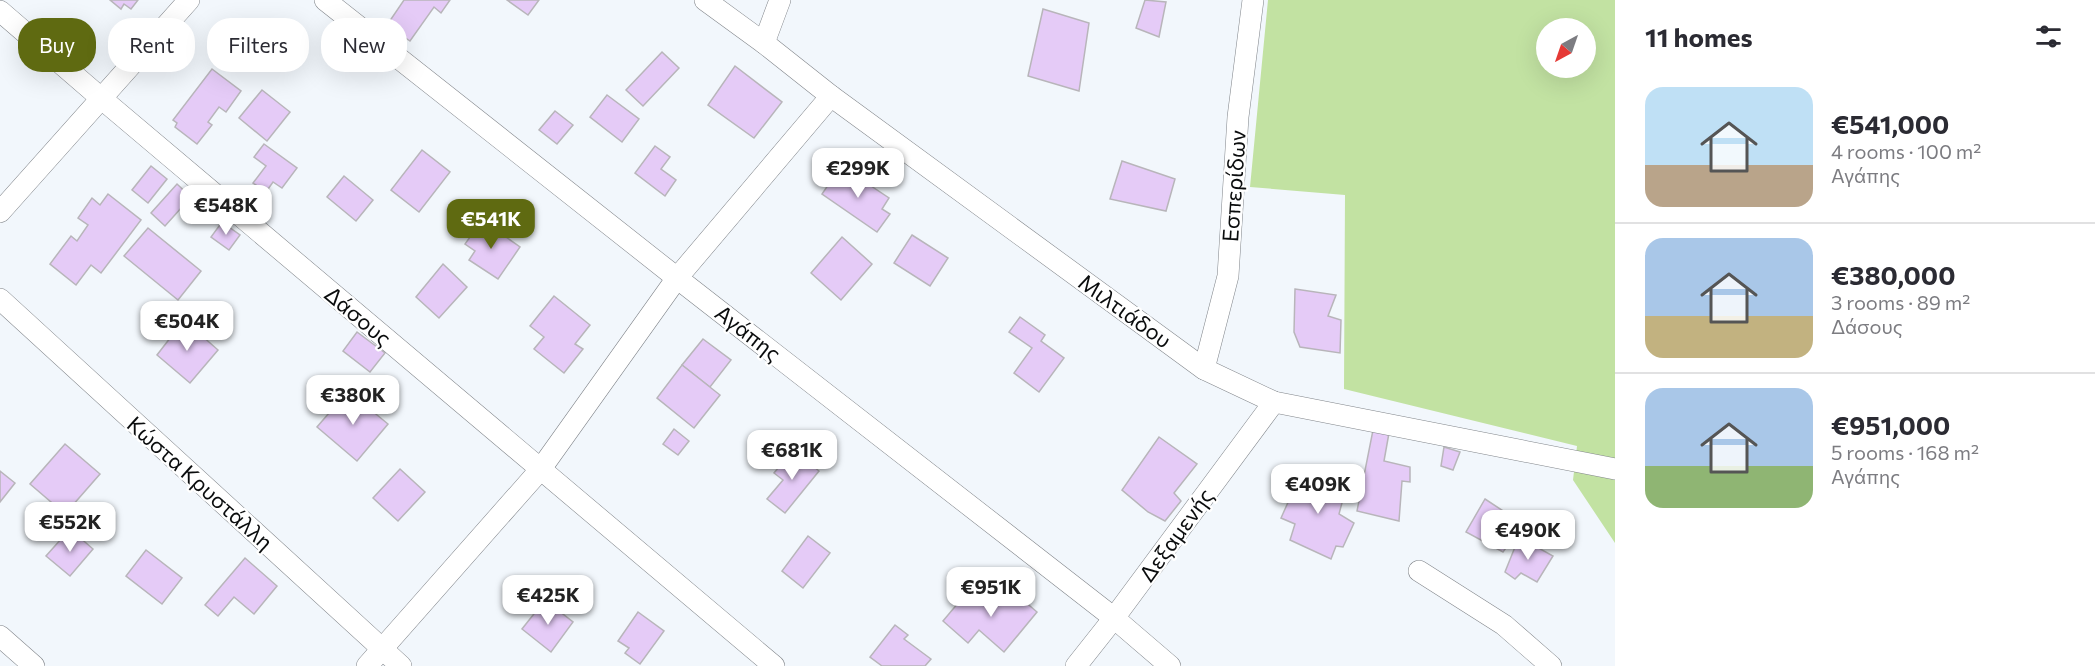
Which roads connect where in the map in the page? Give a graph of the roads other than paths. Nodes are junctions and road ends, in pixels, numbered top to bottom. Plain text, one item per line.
1 (189, 0) edge
2 (325, 0) edge
3 (705, 0) edge
4 (780, 0) edge
5 (1253, 0) edge
6 (0, 11) edge
7 (764, 42) junction
8 (831, 96) junction
9 (102, 99) junction
10 (0, 212) edge
11 (677, 278) junction
12 (0, 299) edge
13 (1204, 369) junction
14 (1274, 402) junction
15 (1615, 469) edge
16 (540, 470) junction
17 (1419, 572) dead end
18 (1114, 618) junction
19 (0, 636) edge
20 (381, 648) junction
21 (34, 666) edge
22 (367, 666) edge
23 (401, 666) edge
24 (774, 666) edge
25 (1076, 666) edge
26 (1170, 666) edge
27 (1551, 666) edge

1 - 9 street
2 - 11 street, Αγάπης
3 - 7 street, Μιλτιάδου
4 - 7 street
5 - 13 street, Εσπερίδων
6 - 9 street, Δάσους
7 - 8 street, Μιλτιάδου
8 - 11 street
8 - 13 street, Μιλτιάδου
9 - 10 street
9 - 16 street, Δάσους
11 - 16 street
11 - 18 street, Αγάπης
12 - 20 street, Κώστα Κρυστάλλη
13 - 14 street, Μιλτιάδου
14 - 15 street, Μιλτιάδου
14 - 18 street, Δεξαμενής
16 - 20 street
16 - 24 street, Δάσους
17 - 27 street
18 - 25 street, Δεξαμενής
18 - 26 street, Αγάπης
19 - 21 street
20 - 22 street
20 - 23 street, Κώστα Κρυστάλλη

